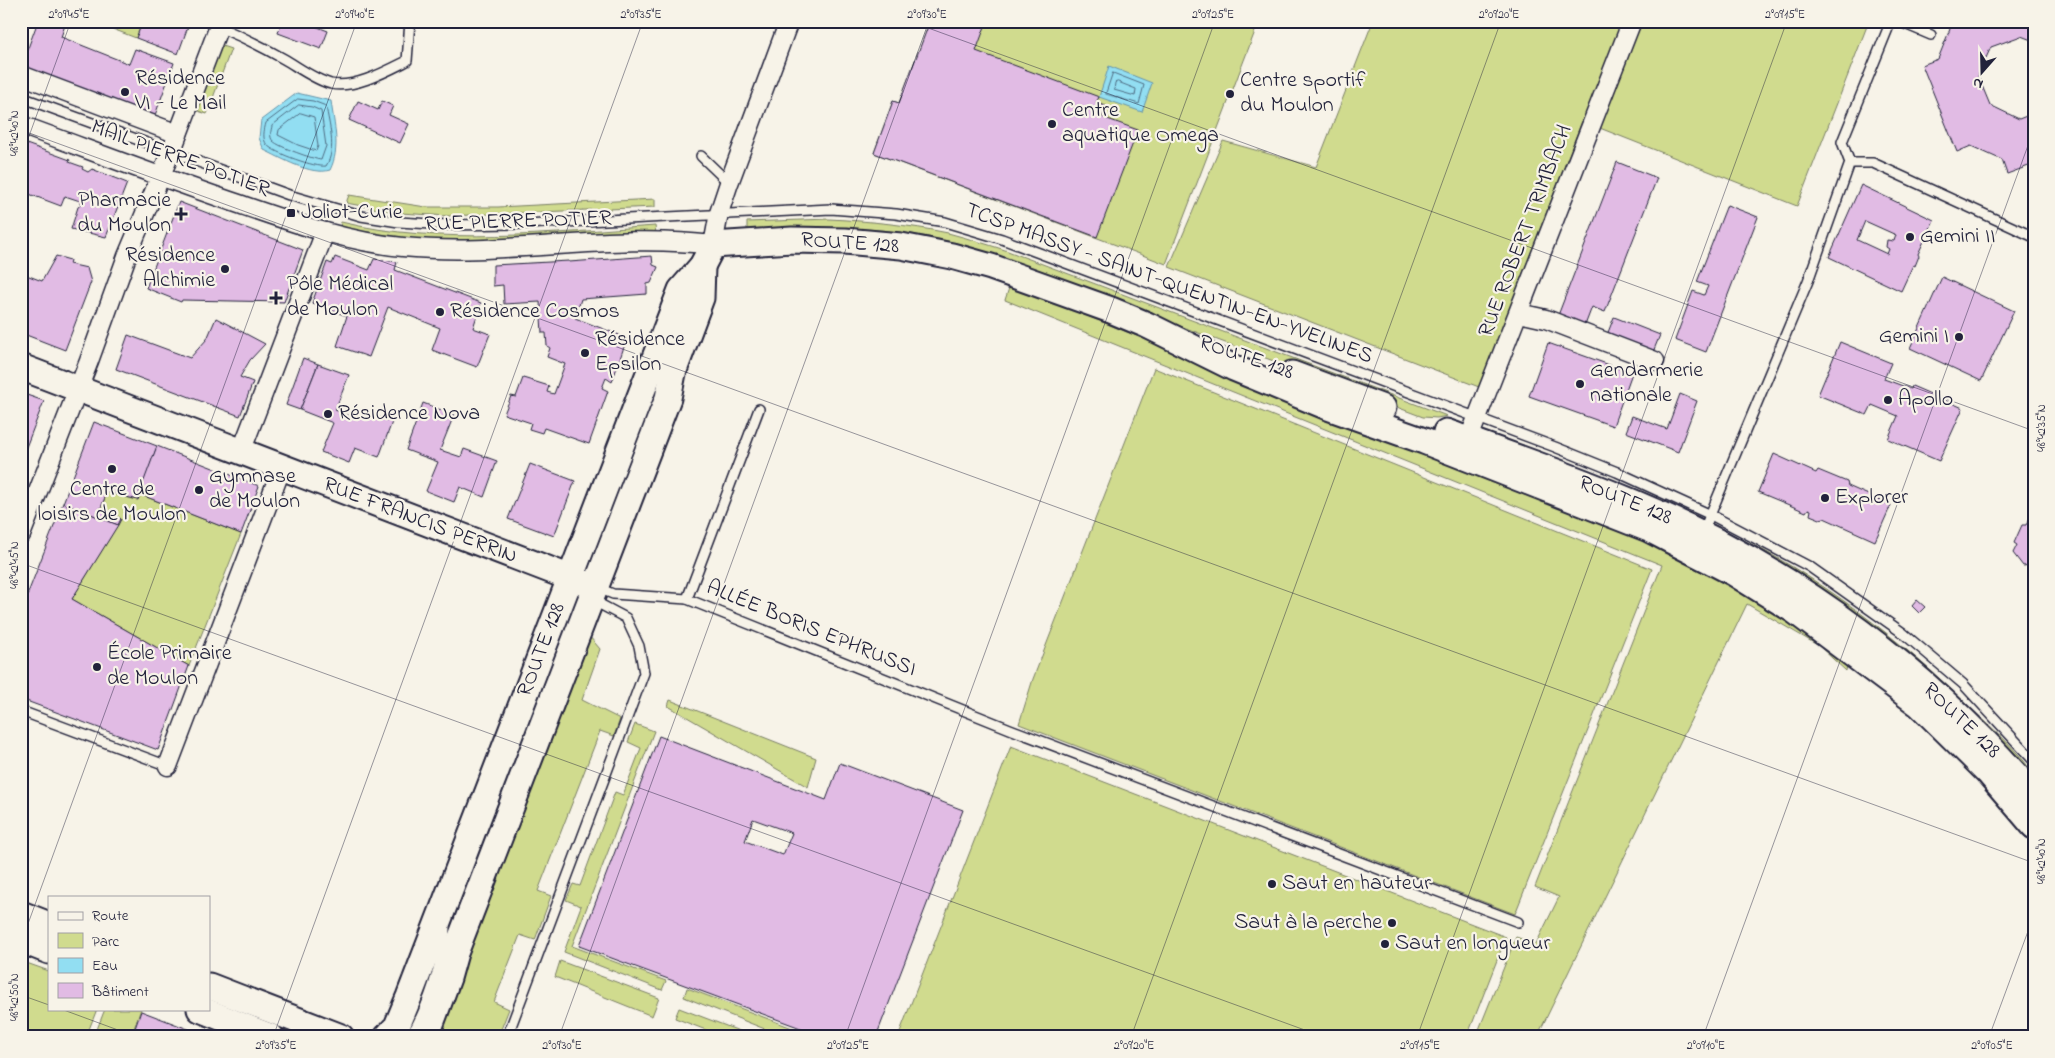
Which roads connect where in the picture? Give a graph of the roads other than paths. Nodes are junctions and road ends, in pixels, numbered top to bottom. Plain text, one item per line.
1 (410, 21) edge
2 (789, 21) edge
3 (1632, 21) edge
4 (1891, 21) edge
5 (1898, 21) edge
6 (220, 24) edge
7 (1931, 34) dead end
8 (21, 75) edge
9 (21, 97) edge
10 (21, 125) edge
11 (178, 134) junction
12 (170, 152) junction
13 (701, 156) dead end
14 (1850, 163) junction
15 (160, 177) junction
16 (729, 183) junction
17 (719, 213) junction
18 (326, 232) junction
19 (2034, 237) edge
20 (708, 256) junction
21 (1519, 313) junction
22 (1655, 361) dead end
23 (21, 368) edge
24 (78, 388) junction
25 (759, 409) dead end
26 (1469, 438) junction
27 (241, 452) junction
28 (282, 467) junction
29 (1702, 533) junction
30 (21, 535) edge
31 (569, 578) junction
32 (592, 593) junction
33 (687, 599) junction
34 (21, 711) edge
35 (2034, 761) edge
36 (168, 766) joint
37 (2032, 812) edge
38 (445, 905) junction
39 (21, 914) edge
40 (1518, 922) dead end
41 (48, 924) edge
42 (21, 940) edge
43 (48, 951) edge
44 (210, 986) edge
45 (203, 1010) edge
46 (271, 1037) edge
47 (341, 1037) edge
48 (387, 1037) edge
49 (410, 1037) edge
50 (426, 1037) edge
51 (507, 1037) edge

1 - 6 lane
2 - 16 street
3 - 21 street, RUE ROBERT TRIMBACH
4 - 14 lane
5 - 7 lane
6 - 11 street
8 - 11 street, MAIL PIERRE POTIER
9 - 12 lane, TCSP MASSY - SAINT-QUENTIN-EN-YVELINES
10 - 15 street, MAIL PIERRE POTIER
11 - 12 street
12 - 15 street
12 - 17 lane, TCSP MASSY - SAINT-QUENTIN-EN-YVELINES
13 - 16 lane
14 - 19 lane
14 - 29 lane
15 - 18 street, MAIL PIERRE POTIER
15 - 24 street
16 - 17 street
17 - 20 street
17 - 26 lane, TCSP MASSY - SAINT-QUENTIN-EN-YVELINES
18 - 20 street, RUE PIERRE POTIER
18 - 27 street
20 - 26 main road, ROUTE 128
20 - 31 main road, ROUTE 128
20 - 32 main road, ROUTE 128
21 - 22 street
21 - 26 street, RUE ROBERT TRIMBACH
23 - 24 main road, RUE FRANCIS PERRIN
24 - 27 main road, RUE FRANCIS PERRIN
24 - 30 street
25 - 33 lane
26 - 29 main road, ROUTE 128
27 - 28 main road, RUE FRANCIS PERRIN
28 - 31 main road, RUE FRANCIS PERRIN
28 - 36 street
29 - 35 lane
29 - 37 main road, ROUTE 128
29 - 37 main road, ROUTE 128
31 - 32 main road, RUE FRANCIS PERRIN
31 - 38 main road, ROUTE 128
32 - 33 lane, ALLÉE BORIS EPHRUSSI
32 - 50 main road, ROUTE 128
32 - 51 lane
33 - 40 lane, ALLÉE BORIS EPHRUSSI
34 - 36 lane
38 - 48 main road, ROUTE 128
38 - 49 lane
39 - 41 main road
42 - 43 main road
44 - 47 main road
45 - 46 main road

